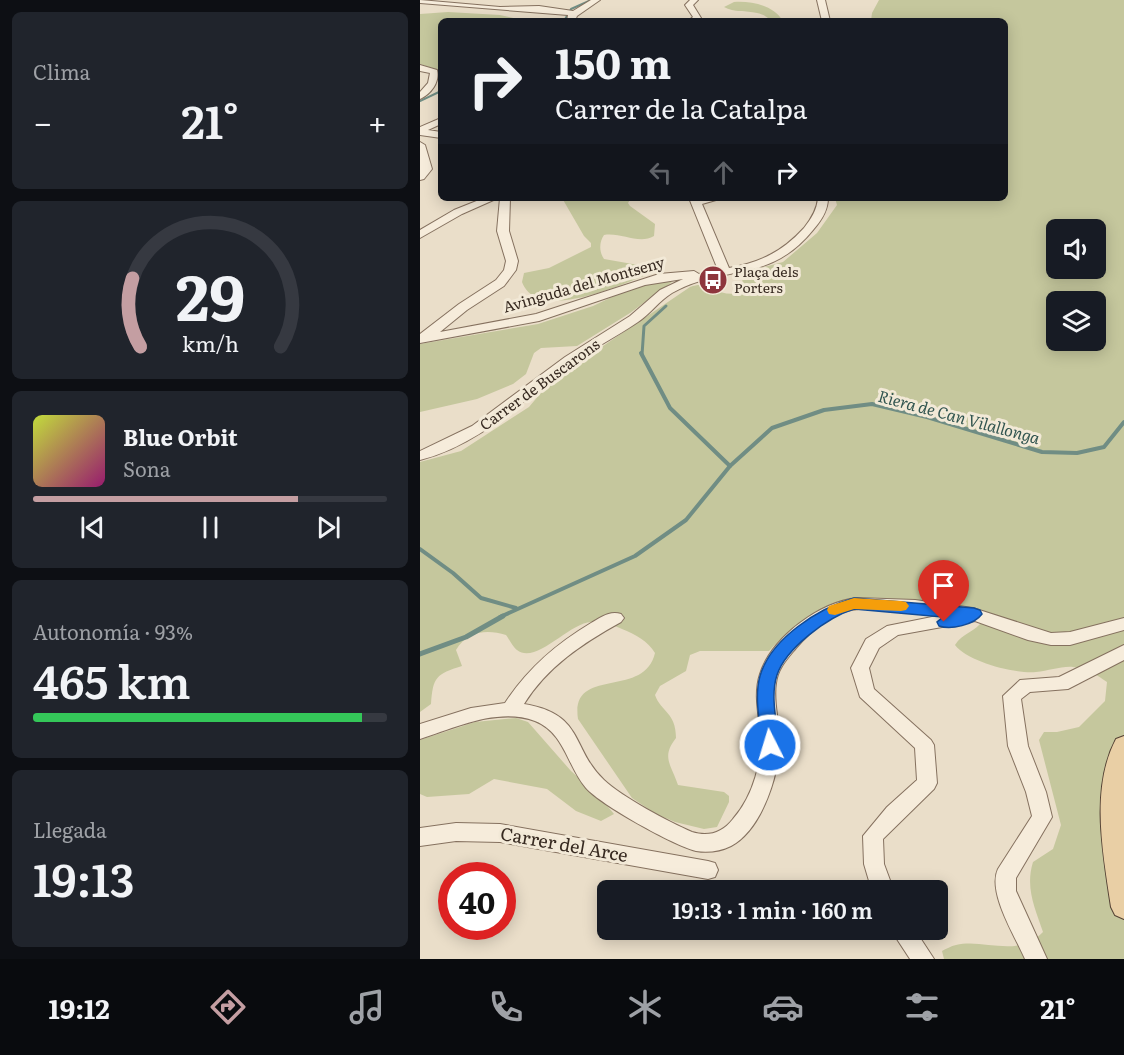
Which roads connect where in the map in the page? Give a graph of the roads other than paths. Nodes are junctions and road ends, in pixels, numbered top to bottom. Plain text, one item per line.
1 (516, 0) edge
2 (596, 0) edge
3 (694, 0) edge
4 (821, 0) edge
5 (420, 1) edge
6 (539, 8) junction
7 (420, 9) edge
8 (500, 9) junction
9 (570, 15) edge
10 (697, 18) edge
11 (825, 18) edge
12 (420, 68) edge
13 (420, 96) edge
14 (433, 98) dead end
15 (420, 104) edge
16 (438, 122) edge
17 (420, 131) edge
18 (438, 134) edge
19 (420, 145) edge
20 (420, 177) edge
21 (486, 201) edge
22 (505, 201) edge
23 (695, 201) edge
24 (823, 201) edge
25 (420, 235) edge
26 (712, 276) junction
27 (685, 279) junction
28 (421, 339) edge
29 (420, 456) edge
30 (974, 614) junction
31 (615, 618) dead end
32 (1124, 624) edge
33 (1124, 652) edge
34 (511, 709) junction
35 (420, 732) edge
36 (1124, 745) edge
37 (420, 837) edge
38 (708, 870) dead end
39 (879, 880) edge
40 (1124, 907) edge
41 (909, 940) edge
42 (923, 959) edge
43 (1036, 959) edge

1 - 6 street
2 - 9 street
3 - 10 street
4 - 11 street
5 - 8 street
6 - 8 street
6 - 9 street
7 - 8 street
12 - 13 street
14 - 15 street
16 - 17 street
17 - 18 street
19 - 20 street
21 - 25 street
22 - 28 street
23 - 26 street
24 - 26 street
26 - 27 street
27 - 28 street, Avinguda del Montseny
27 - 29 street, Carrer de Buscarons
30 - 32 street
30 - 34 street
30 - 39 street
31 - 34 street
33 - 43 street
34 - 35 street
36 - 40 main road
37 - 38 street, Carrer del Arce
41 - 42 street

